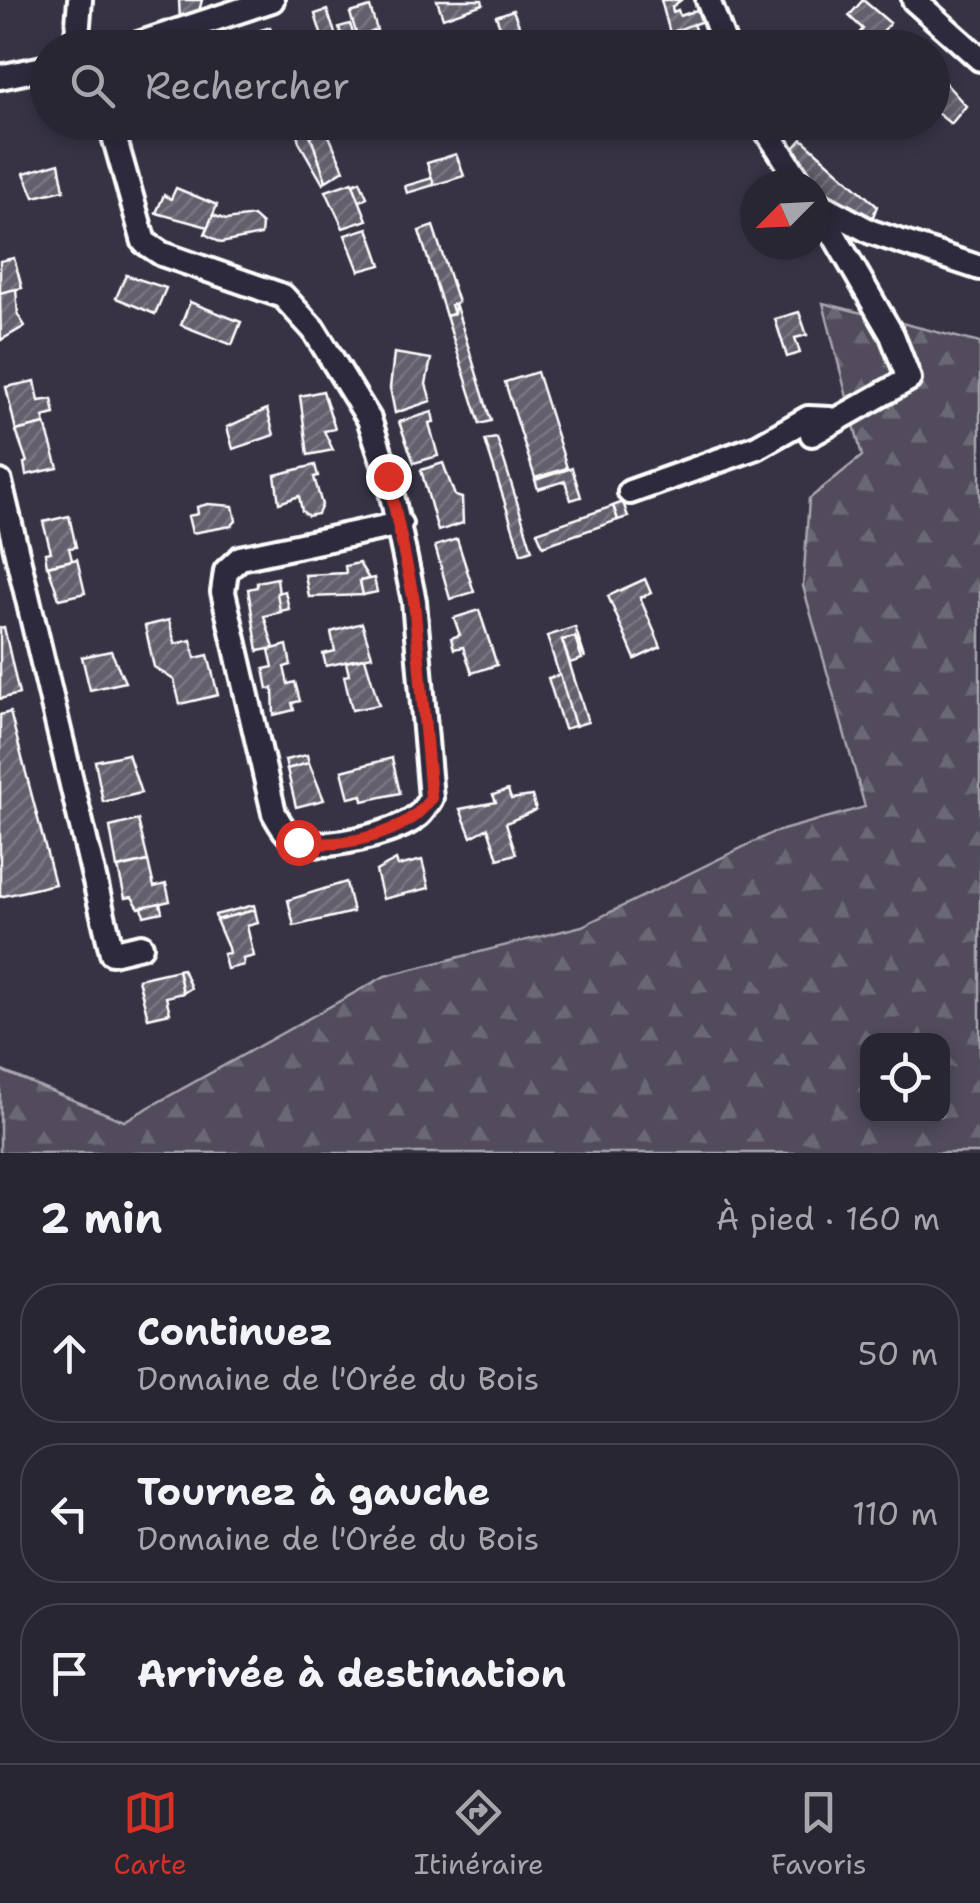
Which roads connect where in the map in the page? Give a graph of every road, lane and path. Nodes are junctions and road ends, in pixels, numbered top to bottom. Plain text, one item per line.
1 (80, 0) edge
2 (272, 0) edge
3 (708, 0) edge
4 (914, 0) edge
5 (78, 30) edge
6 (181, 30) edge
7 (719, 30) edge
8 (947, 30) edge
9 (950, 33) edge
10 (980, 60) edge
11 (30, 70) edge
12 (0, 77) edge
13 (115, 140) edge
14 (773, 140) edge
15 (792, 170) edge
16 (830, 210) edge
17 (830, 228) edge
18 (980, 268) edge
19 (839, 420) junction
20 (812, 434) dead end
21 (0, 482) edge
22 (630, 492) dead end
23 (400, 524) junction
24 (141, 946) dead end

1 - 5 street
2 - 6 street
3 - 7 street
4 - 8 street
9 - 10 street
11 - 12 street
13 - 23 street
14 - 15 street
16 - 18 street
17 - 19 street
19 - 20 street
19 - 22 street
21 - 24 street
23 - 23 street

